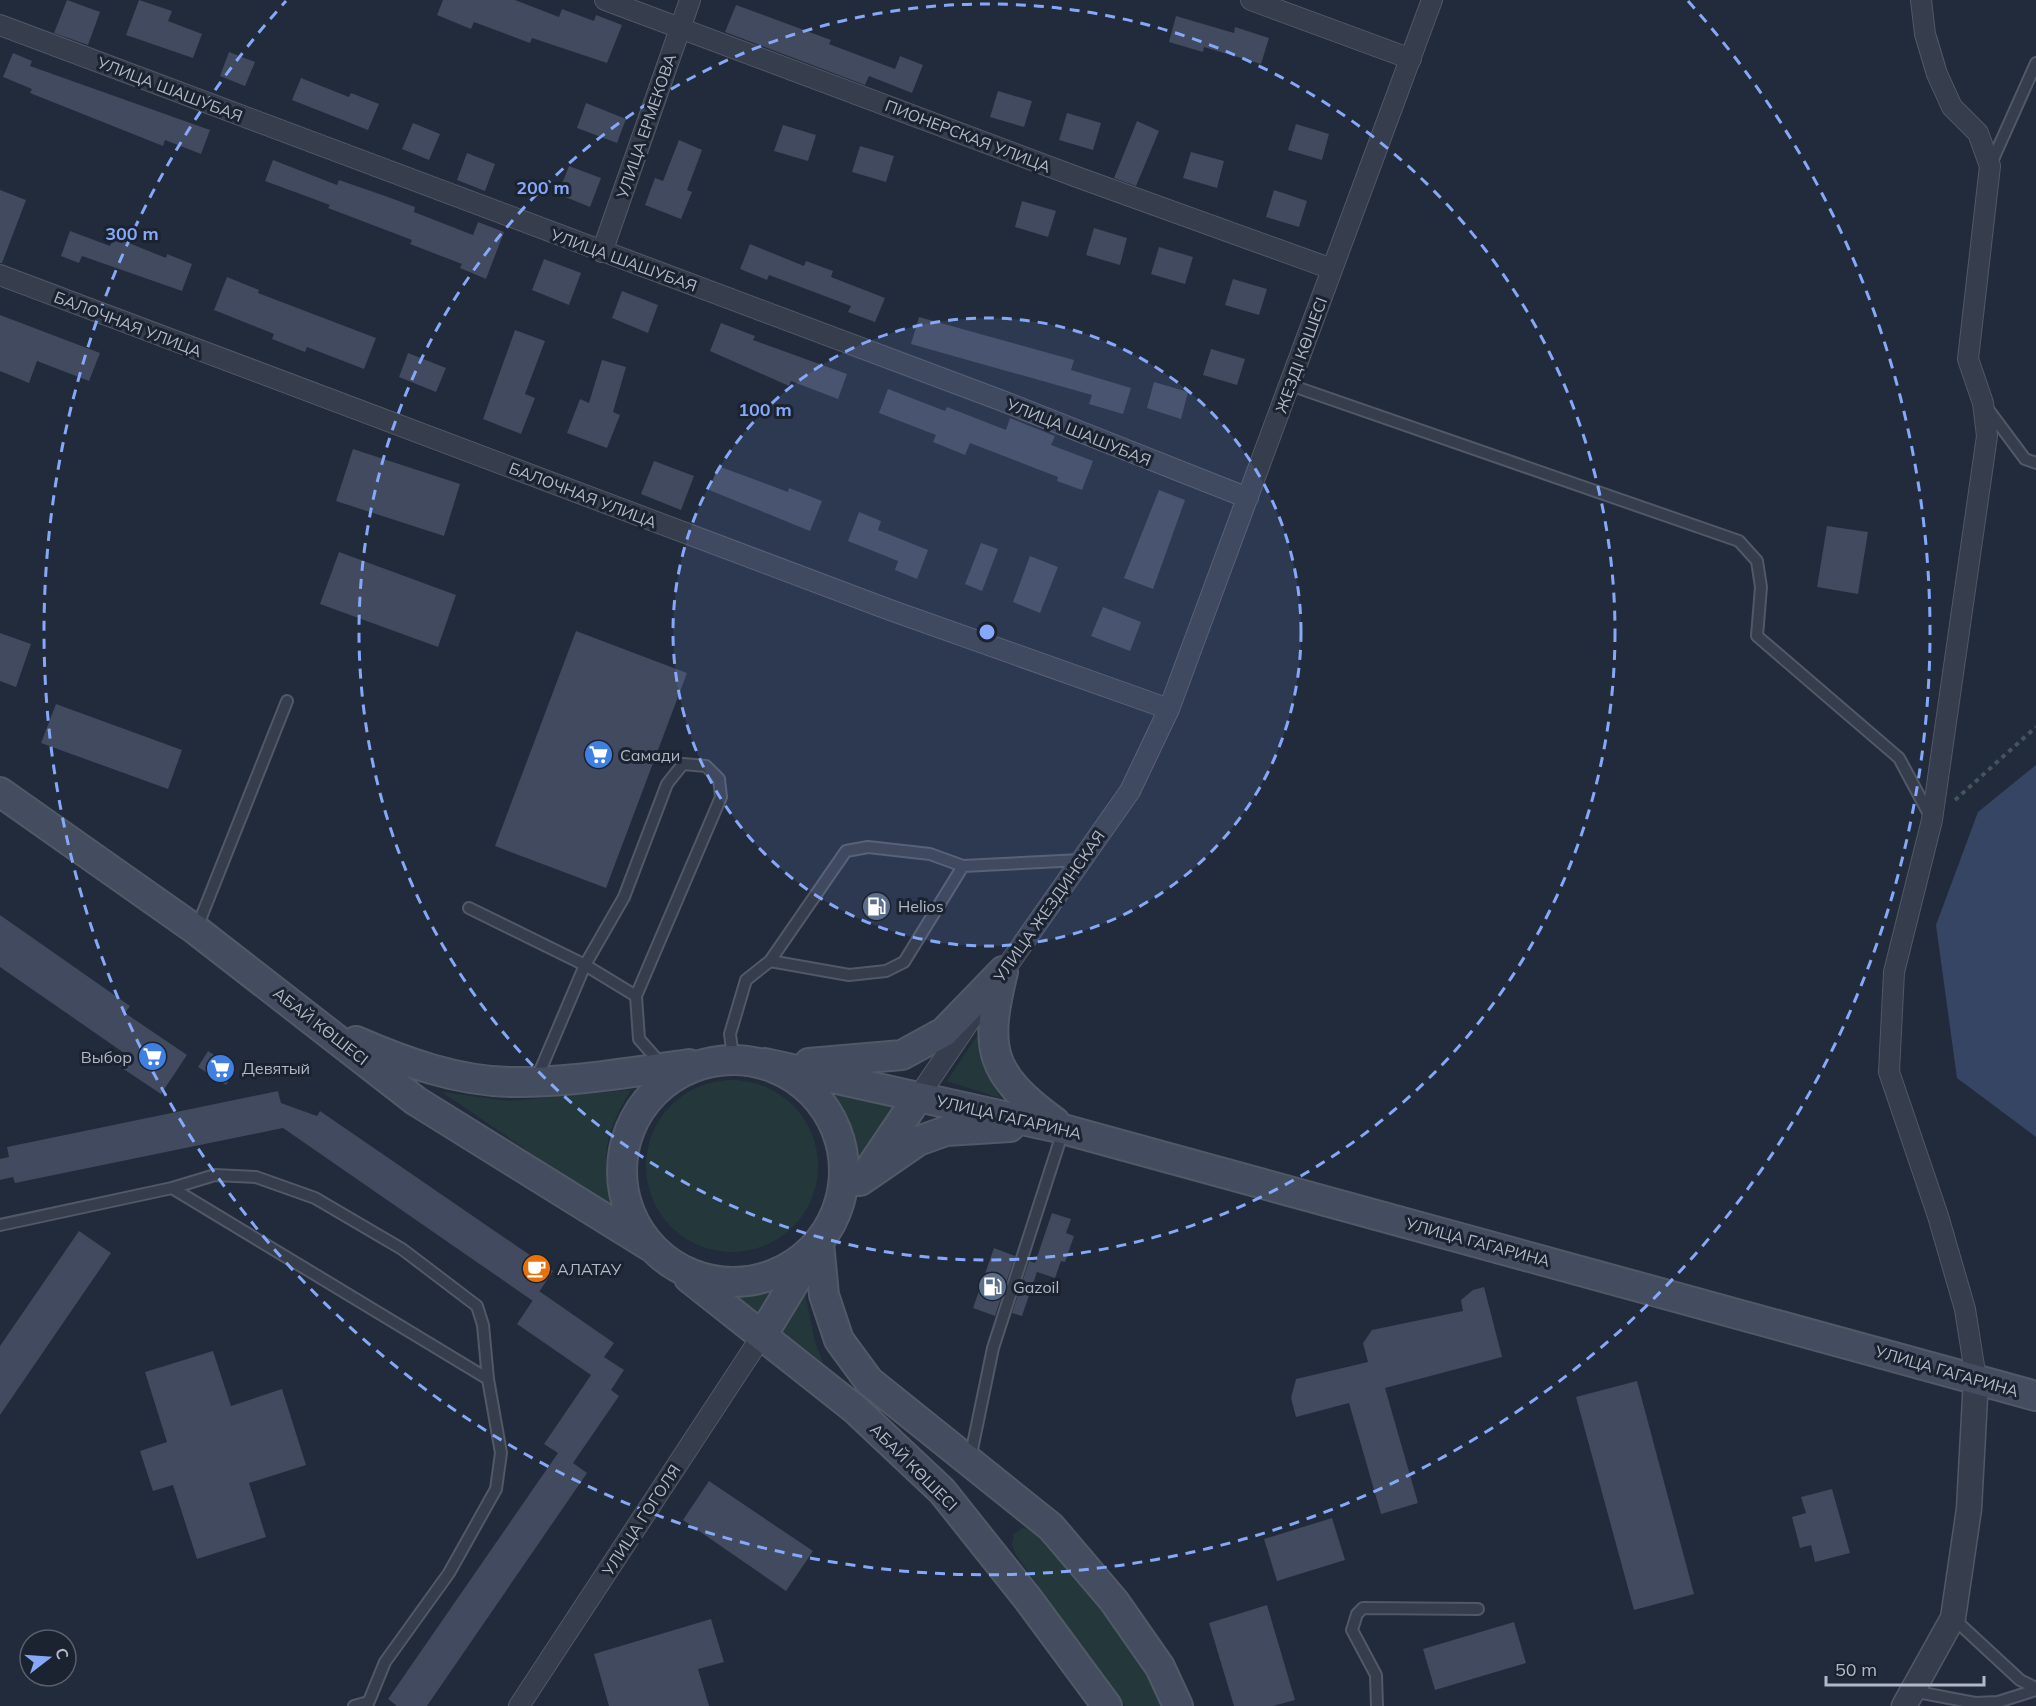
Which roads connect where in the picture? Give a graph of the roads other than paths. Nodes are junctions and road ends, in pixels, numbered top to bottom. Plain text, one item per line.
1 (605, 0) edge
2 (690, 0) edge
3 (1251, 0) edge
4 (1432, 0) edge
5 (1922, 0) edge
6 (0, 25) edge
7 (679, 28) junction
8 (1411, 58) junction
9 (2036, 63) edge
10 (1990, 166) junction
11 (602, 252) junction
12 (1332, 269) junction
13 (0, 275) edge
14 (1290, 385) junction
15 (1983, 403) junction
16 (2036, 463) edge
17 (1248, 498) junction
18 (287, 700) dead end
19 (1168, 709) junction
20 (0, 792) edge
21 (1932, 820) junction
22 (1081, 860) junction
23 (963, 866) junction
24 (469, 908) dead end
25 (196, 930) junction
26 (770, 961) junction
27 (585, 965) junction
28 (1003, 971) junction
29 (636, 996) junction
30 (321, 1025) junction
31 (719, 1060) junction
32 (765, 1063) junction
33 (664, 1067) junction
34 (536, 1081) junction
35 (918, 1096) junction
36 (1064, 1129) junction
37 (860, 1181) junction
38 (172, 1188) junction
39 (0, 1225) edge
40 (825, 1233) junction
41 (651, 1247) junction
42 (678, 1269) junction
43 (763, 1334) junction
44 (488, 1379) junction
45 (1976, 1379) junction
46 (2036, 1396) edge
47 (970, 1462) junction
48 (1478, 1609) dead end
49 (1953, 1618) junction
50 (2036, 1689) edge
51 (1908, 1699) edge
52 (368, 1704) edge
53 (354, 1706) edge
54 (519, 1706) edge
55 (1107, 1706) edge
56 (1178, 1706) edge
57 (1377, 1706) edge

1 - 7 street, ПИОНЕРСКАЯ УЛИЦА
2 - 7 street, УЛИЦА ЕРМЕКОВА
3 - 8 street
4 - 8 street, ЖЕЗДІ КӨШЕСІ
5 - 10 street
6 - 11 street, УЛИЦА ШАШУБАЯ
7 - 11 street, УЛИЦА ЕРМЕКОВА
7 - 12 street, ПИОНЕРСКАЯ УЛИЦА
8 - 12 street, ЖЕЗДІ КӨШЕСІ
9 - 10 lane
10 - 15 street
11 - 17 street, УЛИЦА ШАШУБАЯ
12 - 14 street, ЖЕЗДІ КӨШЕСІ
13 - 19 street, БАЛОЧНАЯ УЛИЦА
14 - 17 street, ЖЕЗДІ КӨШЕСІ
14 - 21 lane
15 - 16 lane
15 - 21 street
17 - 19 street, ЖЕЗДІ КӨШЕСІ
18 - 25 lane
19 - 22 street, УЛИЦА ЖЕЗДИНСКАЯ
20 - 25 main road, АБАЙ КӨШЕСІ
21 - 45 street
22 - 23 lane
22 - 28 street, УЛИЦА ЖЕЗДИНСКАЯ
23 - 26 lane
23 - 26 lane
24 - 27 lane
25 - 30 main road, АБАЙ КӨШЕСІ
26 - 31 lane
27 - 29 lane
27 - 29 lane
27 - 34 lane
28 - 32 main road
28 - 35 street, УЛИЦА ЖЕЗДИНСКАЯ
28 - 36 main road
29 - 33 lane
30 - 34 main road
30 - 41 main road, АБАЙ КӨШЕСІ
31 - 32 main road
31 - 33 main road
31 - 41 main road
32 - 35 main road, УЛИЦА ГАГАРИНА
32 - 40 main road
33 - 34 main road
35 - 36 main road, УЛИЦА ГАГАРИНА
35 - 37 main road
36 - 37 main road
36 - 45 main road, УЛИЦА ГАГАРИНА
36 - 47 lane
37 - 40 main road
38 - 39 lane
38 - 44 lane
38 - 44 lane
40 - 42 main road
40 - 43 main road
40 - 47 main road, АБАЙ КӨШЕСІ
41 - 42 main road, АБАЙ КӨШЕСІ
42 - 43 main road, АБАЙ КӨШЕСІ
43 - 54 street, УЛИЦА ГОГОЛЯ
43 - 55 main road, АБАЙ КӨШЕСІ
44 - 52 lane
45 - 46 main road, УЛИЦА ГАГАРИНА
45 - 49 street
47 - 56 main road, АБАЙ КӨШЕСІ
48 - 57 lane
49 - 50 lane
49 - 51 street
50 - 51 lane
52 - 53 lane

